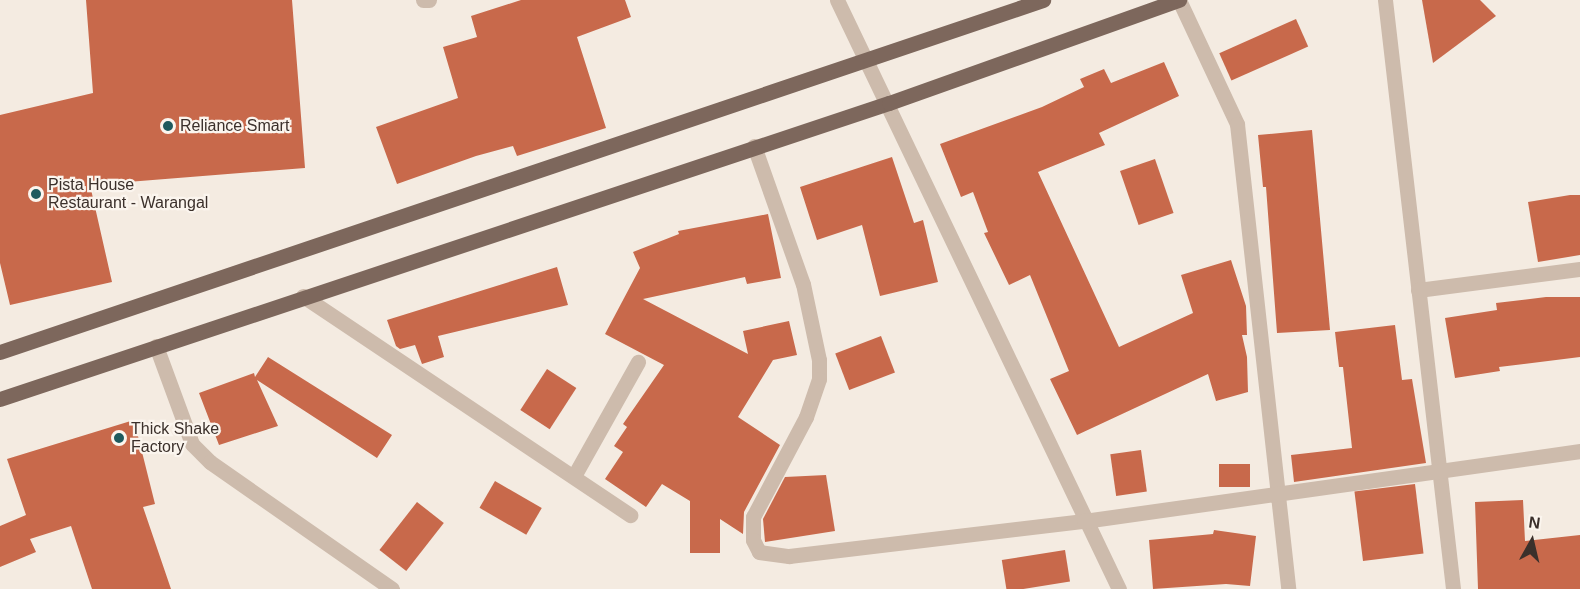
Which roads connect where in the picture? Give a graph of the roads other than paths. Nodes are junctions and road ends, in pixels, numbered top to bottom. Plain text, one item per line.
1 (423, 0) edge
2 (429, 0) edge
3 (837, 0) edge
4 (1043, 0) edge
5 (1179, 0) edge
6 (1385, 0) edge
7 (867, 61) junction
8 (889, 103) junction
9 (754, 146) junction
10 (1580, 269) edge
11 (1418, 290) junction
12 (303, 296) junction
13 (156, 346) junction
14 (0, 352) edge
15 (638, 362) dead end
16 (0, 399) edge
17 (1580, 451) edge
18 (1439, 470) junction
19 (574, 476) junction
20 (1280, 492) junction
21 (630, 515) dead end
22 (1084, 521) junction
23 (392, 589) edge
24 (1119, 589) edge
25 (1288, 589) edge
26 (1453, 589) edge

1 - 2 street
3 - 7 street
4 - 7 main road
5 - 8 main road
5 - 20 street
6 - 11 street
7 - 8 street
7 - 14 main road
8 - 9 main road
8 - 22 street
9 - 12 main road
9 - 22 street
10 - 11 street
11 - 18 street
12 - 13 main road
12 - 19 street
13 - 16 main road
13 - 23 street
15 - 19 street
17 - 18 street
18 - 20 street
18 - 26 street
19 - 21 street
20 - 22 street
20 - 25 street
22 - 24 street

